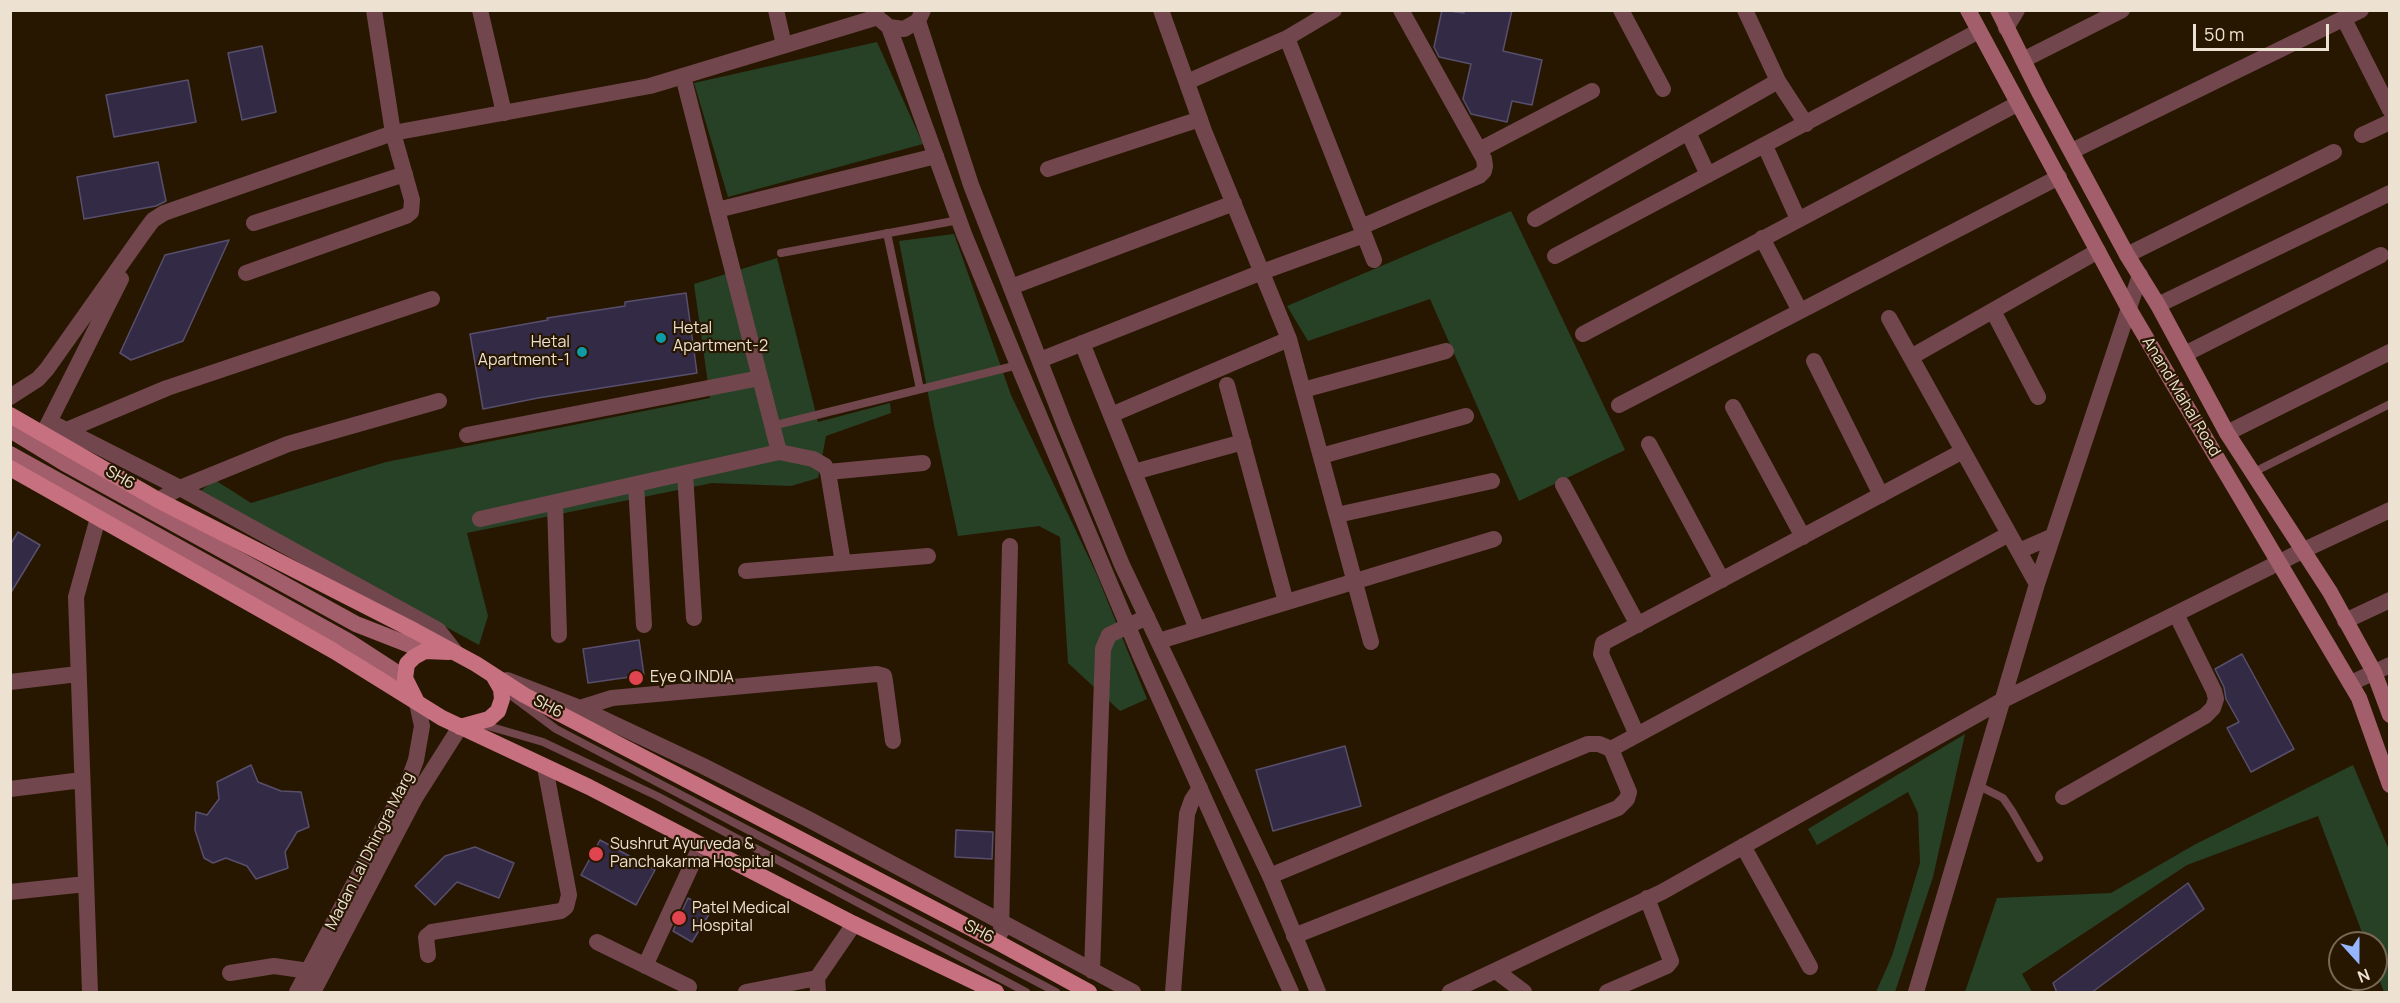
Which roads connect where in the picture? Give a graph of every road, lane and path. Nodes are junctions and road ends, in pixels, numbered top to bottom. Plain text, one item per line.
1 (374, 10) edge
2 (480, 10) edge
3 (776, 10) edge
4 (1161, 10) edge
5 (1334, 10) edge
6 (1401, 10) edge
7 (1621, 10) edge
8 (1745, 10) edge
9 (1968, 10) edge
10 (1998, 10) edge
11 (2017, 10) edge
12 (2122, 10) edge
13 (2361, 10) edge
14 (921, 16) edge
15 (1313, 16) edge
16 (881, 18) edge
17 (2344, 19) junction
18 (2006, 28) junction
19 (1977, 32) junction
20 (1287, 38) junction
21 (784, 45) junction
22 (2023, 60) junction
23 (683, 76) junction
24 (1779, 81) junction
25 (1187, 82) junction
26 (1663, 89) dead end
27 (1592, 91) dead end
28 (2017, 104) junction
29 (2390, 110) edge
30 (504, 113) junction
31 (1200, 119) junction
32 (2390, 122) edge
33 (1806, 124) junction
34 (1688, 132) junction
35 (393, 133) junction
36 (2362, 135) dead end
37 (1765, 146) junction
38 (1479, 150) junction
39 (2072, 151) junction
40 (2334, 152) dead end
41 (936, 156) junction
42 (1047, 169) dead end
43 (405, 174) junction
44 (1708, 175) junction
45 (2059, 177) junction
46 (2390, 194) edge
47 (1233, 203) junction
48 (717, 210) junction
49 (1535, 219) dead end
50 (1798, 219) junction
51 (959, 220) junction
52 (255, 223) dead end
53 (1363, 231) junction
54 (144, 232) junction
55 (887, 233) junction
56 (1762, 238) junction
57 (2098, 251) junction
58 (781, 253) dead end
59 (2127, 255) junction
60 (2381, 255) dead end
61 (1555, 256) dead end
62 (1374, 260) dead end
63 (1262, 272) junction
64 (246, 273) dead end
65 (2140, 275) junction
66 (1011, 287) junction
67 (432, 299) dead end
68 (2158, 305) junction
69 (2129, 309) junction
70 (1800, 311) junction
71 (1993, 311) junction
72 (1889, 318) dead end
73 (1583, 334) dead end
74 (1289, 339) junction
75 (1082, 343) junction
76 (1446, 351) dead end
77 (2390, 352) edge
78 (2185, 354) junction
79 (1911, 357) junction
80 (1040, 360) junction
81 (1814, 361) dead end
82 (1018, 365) junction
83 (760, 378) junction
84 (1227, 385) dead end
85 (920, 389) junction
86 (1303, 390) junction
87 (10, 397) edge
88 (2038, 398) dead end
89 (439, 401) dead end
90 (2390, 404) edge
91 (1619, 405) dead end
92 (1733, 407) dead end
93 (10, 415) edge
94 (1111, 415) junction
95 (1466, 416) dead end
96 (772, 426) junction
97 (47, 428) junction
98 (10, 430) edge
99 (66, 430) junction
100 (2227, 433) junction
101 (467, 435) dead end
102 (1243, 442) junction
103 (1649, 444) dead end
104 (1963, 451) junction
105 (779, 452) junction
106 (10, 454) edge
107 (1321, 456) junction
108 (923, 463) dead end
109 (10, 468) edge
110 (828, 472) junction
111 (1134, 472) junction
112 (685, 473) junction
113 (2252, 473) junction
114 (1492, 481) dead end
115 (636, 484) junction
116 (1563, 485) dead end
117 (180, 488) junction
118 (1881, 495) junction
119 (158, 500) junction
120 (555, 502) junction
121 (2390, 510) edge
122 (1336, 515) junction
123 (98, 518) junction
124 (480, 519) dead end
125 (2009, 534) junction
126 (2053, 536) junction
127 (1803, 537) junction
128 (1494, 539) dead end
129 (1010, 546) dead end
130 (2304, 550) junction
131 (2019, 551) junction
132 (928, 556) dead end
133 (2280, 562) junction
134 (843, 563) junction
135 (747, 571) dead end
136 (1722, 580) junction
137 (1354, 581) junction
138 (2037, 585) junction
139 (2390, 600) edge
140 (1286, 602) junction
141 (2176, 614) junction
142 (1147, 617) junction
143 (694, 618) dead end
144 (2345, 621) junction
145 (644, 625) dead end
146 (1127, 625) junction
147 (1638, 625) junction
148 (1197, 629) junction
149 (559, 635) dead end
150 (1159, 641) junction
151 (1371, 642) dead end
152 (425, 651) junction
153 (456, 652) junction
154 (2390, 664) edge
155 (2374, 672) junction
156 (78, 674) junction
157 (405, 678) junction
158 (497, 681) junction
159 (10, 682) edge
160 (2351, 683) junction
161 (2003, 700) junction
162 (417, 703) junction
163 (580, 708) junction
164 (2390, 715) edge
165 (478, 723) junction
166 (460, 727) junction
167 (1637, 735) junction
168 (892, 741) dead end
169 (1611, 750) junction
170 (545, 767) junction
171 (82, 780) junction
172 (1977, 785) junction
173 (2390, 785) edge
174 (1200, 788) junction
175 (10, 789) edge
176 (2064, 796) dead end
177 (701, 845) junction
178 (1743, 846) junction
179 (2039, 858) dead end
180 (1270, 876) junction
181 (86, 884) junction
182 (10, 892) edge
183 (1647, 898) junction
184 (1001, 923) junction
185 (854, 924) junction
186 (1294, 936) junction
187 (597, 942) dead end
188 (1001, 944) junction
189 (428, 955) dead end
190 (645, 966) junction
191 (1810, 967) dead end
192 (309, 971) junction
193 (1092, 971) junction
194 (1496, 971) junction
195 (230, 973) dead end
196 (818, 985) edge
197 (689, 987) dead end
198 (90, 993) edge
199 (297, 993) edge
200 (313, 993) edge
201 (746, 993) edge
202 (996, 993) edge
203 (1026, 993) edge
204 (1056, 993) edge
205 (1089, 993) edge
206 (1133, 993) edge
207 (1173, 993) edge
208 (1291, 993) edge
209 (1318, 993) edge
210 (1450, 993) edge
211 (1524, 993) edge
212 (1606, 993) edge
213 (1916, 993) edge

1 - 35 street
2 - 30 street
3 - 21 street
4 - 25 street
5 - 15 street
6 - 38 street
7 - 26 street
8 - 24 street
9 - 19 main road, Anand Mahal Road
10 - 18 main road, Anand Mahal Road
11 - 18 street
12 - 22 street
13 - 17 street
14 - 16 street
14 - 66 street
15 - 20 street
16 - 21 street
16 - 41 street
17 - 29 street
17 - 39 street
18 - 22 main road, Anand Mahal Road
19 - 28 main road, Anand Mahal Road
19 - 33 street
20 - 25 street
20 - 53 street
21 - 23 street
22 - 39 main road, Anand Mahal Road
23 - 30 street
23 - 48 street
24 - 33 street
24 - 34 street
25 - 31 street
27 - 38 street
28 - 45 main road, Anand Mahal Road
28 - 50 street
30 - 35 street
31 - 42 street
31 - 47 street
32 - 36 street
33 - 37 street
34 - 44 street
34 - 49 street
35 - 43 street
35 - 54 street
37 - 44 street
37 - 50 street
38 - 53 street
39 - 59 main road, Anand Mahal Road
40 - 59 street
41 - 48 street
41 - 51 street
43 - 52 street
43 - 64 street
44 - 61 street
45 - 57 main road, Anand Mahal Road
45 - 70 street
46 - 68 street
47 - 63 street
47 - 66 street
48 - 83 street
50 - 56 street
51 - 55 lane
51 - 82 street
53 - 62 street
53 - 63 street
54 - 87 street
54 - 97 street
55 - 58 lane
55 - 85 lane
56 - 70 street
56 - 73 street
57 - 69 main road, Anand Mahal Road
57 - 71 street
59 - 65 main road, Anand Mahal Road
60 - 78 street
63 - 74 street
63 - 75 street
65 - 68 main road, Anand Mahal Road
65 - 69 street
66 - 80 street
67 - 99 street
68 - 78 main road, Anand Mahal Road
69 - 126 street
69 - 133 main road, Anand Mahal Road
70 - 91 street
71 - 79 street
71 - 88 street
72 - 79 street
74 - 86 street
74 - 94 street
75 - 80 street
75 - 94 street
76 - 86 street
77 - 100 street
78 - 100 main road, Anand Mahal Road
79 - 104 street
80 - 142 street
81 - 118 street
82 - 85 lane
82 - 146 street
83 - 96 street
83 - 101 street
84 - 102 street
85 - 96 lane
86 - 107 street
89 - 117 street
90 - 113 lane
92 - 127 street
93 - 97 main road, SH6
94 - 111 street
95 - 107 street
96 - 105 street
97 - 99 street
97 - 119 main road, SH6
98 - 152 main road
99 - 117 street
100 - 113 main road, Anand Mahal Road
102 - 111 street
102 - 140 street
103 - 136 street
104 - 118 street
104 - 125 street
105 - 110 street
105 - 112 street
106 - 157 main road
107 - 122 street
108 - 110 street
109 - 123 main road
110 - 134 street
111 - 148 street
112 - 115 street
112 - 143 street
113 - 130 main road, Anand Mahal Road
114 - 122 street
115 - 120 street
115 - 145 street
116 - 147 street
117 - 119 street
117 - 153 street
118 - 127 street
119 - 153 main road, SH6
120 - 124 street
120 - 149 street
121 - 130 street
122 - 137 street
123 - 156 street
123 - 162 main road
125 - 131 street
125 - 167 street
126 - 131 street
126 - 138 street
127 - 136 street
128 - 137 street
129 - 184 street
130 - 133 street
130 - 144 main road, Anand Mahal Road
131 - 138 street
132 - 134 street
133 - 141 street
133 - 160 main road, Anand Mahal Road
134 - 135 street
136 - 147 street
137 - 140 street
137 - 151 street
138 - 161 street
139 - 144 street
140 - 148 street
141 - 161 street
141 - 176 street
142 - 146 street
142 - 150 street
144 - 155 main road, Anand Mahal Road
146 - 174 street
146 - 193 street
147 - 167 street
148 - 150 street
150 - 180 street
152 - 153 main road
152 - 157 main road
153 - 158 main road, SH6
154 - 155 street
155 - 160 street
155 - 164 main road, Anand Mahal Road
156 - 159 street
156 - 171 street
157 - 162 main road
158 - 163 street
158 - 165 main road
158 - 188 main road, SH6
158 - 204 lane
160 - 173 main road, Anand Mahal Road
161 - 172 street
161 - 178 street
162 - 166 main road
162 - 192 street, Madan Lal Dhingra Marg
163 - 168 street
163 - 184 street
165 - 166 main road
165 - 203 lane
166 - 170 main road
166 - 200 street, Madan Lal Dhingra Marg
167 - 169 street
169 - 180 street
169 - 186 street
170 - 177 main road
170 - 189 street
171 - 175 street
171 - 181 street
172 - 179 lane
172 - 213 street
174 - 207 street
174 - 208 street
177 - 185 main road
177 - 190 street
178 - 183 street
178 - 191 street
180 - 186 street
181 - 182 street
181 - 198 street
183 - 194 street
183 - 212 street
184 - 188 street
184 - 193 street
185 - 196 street
185 - 202 main road
186 - 209 street
187 - 190 street
188 - 205 main road, SH6
190 - 197 street
192 - 195 street
192 - 199 street, Madan Lal Dhingra Marg
193 - 206 street
194 - 210 street
194 - 211 street
196 - 201 street

